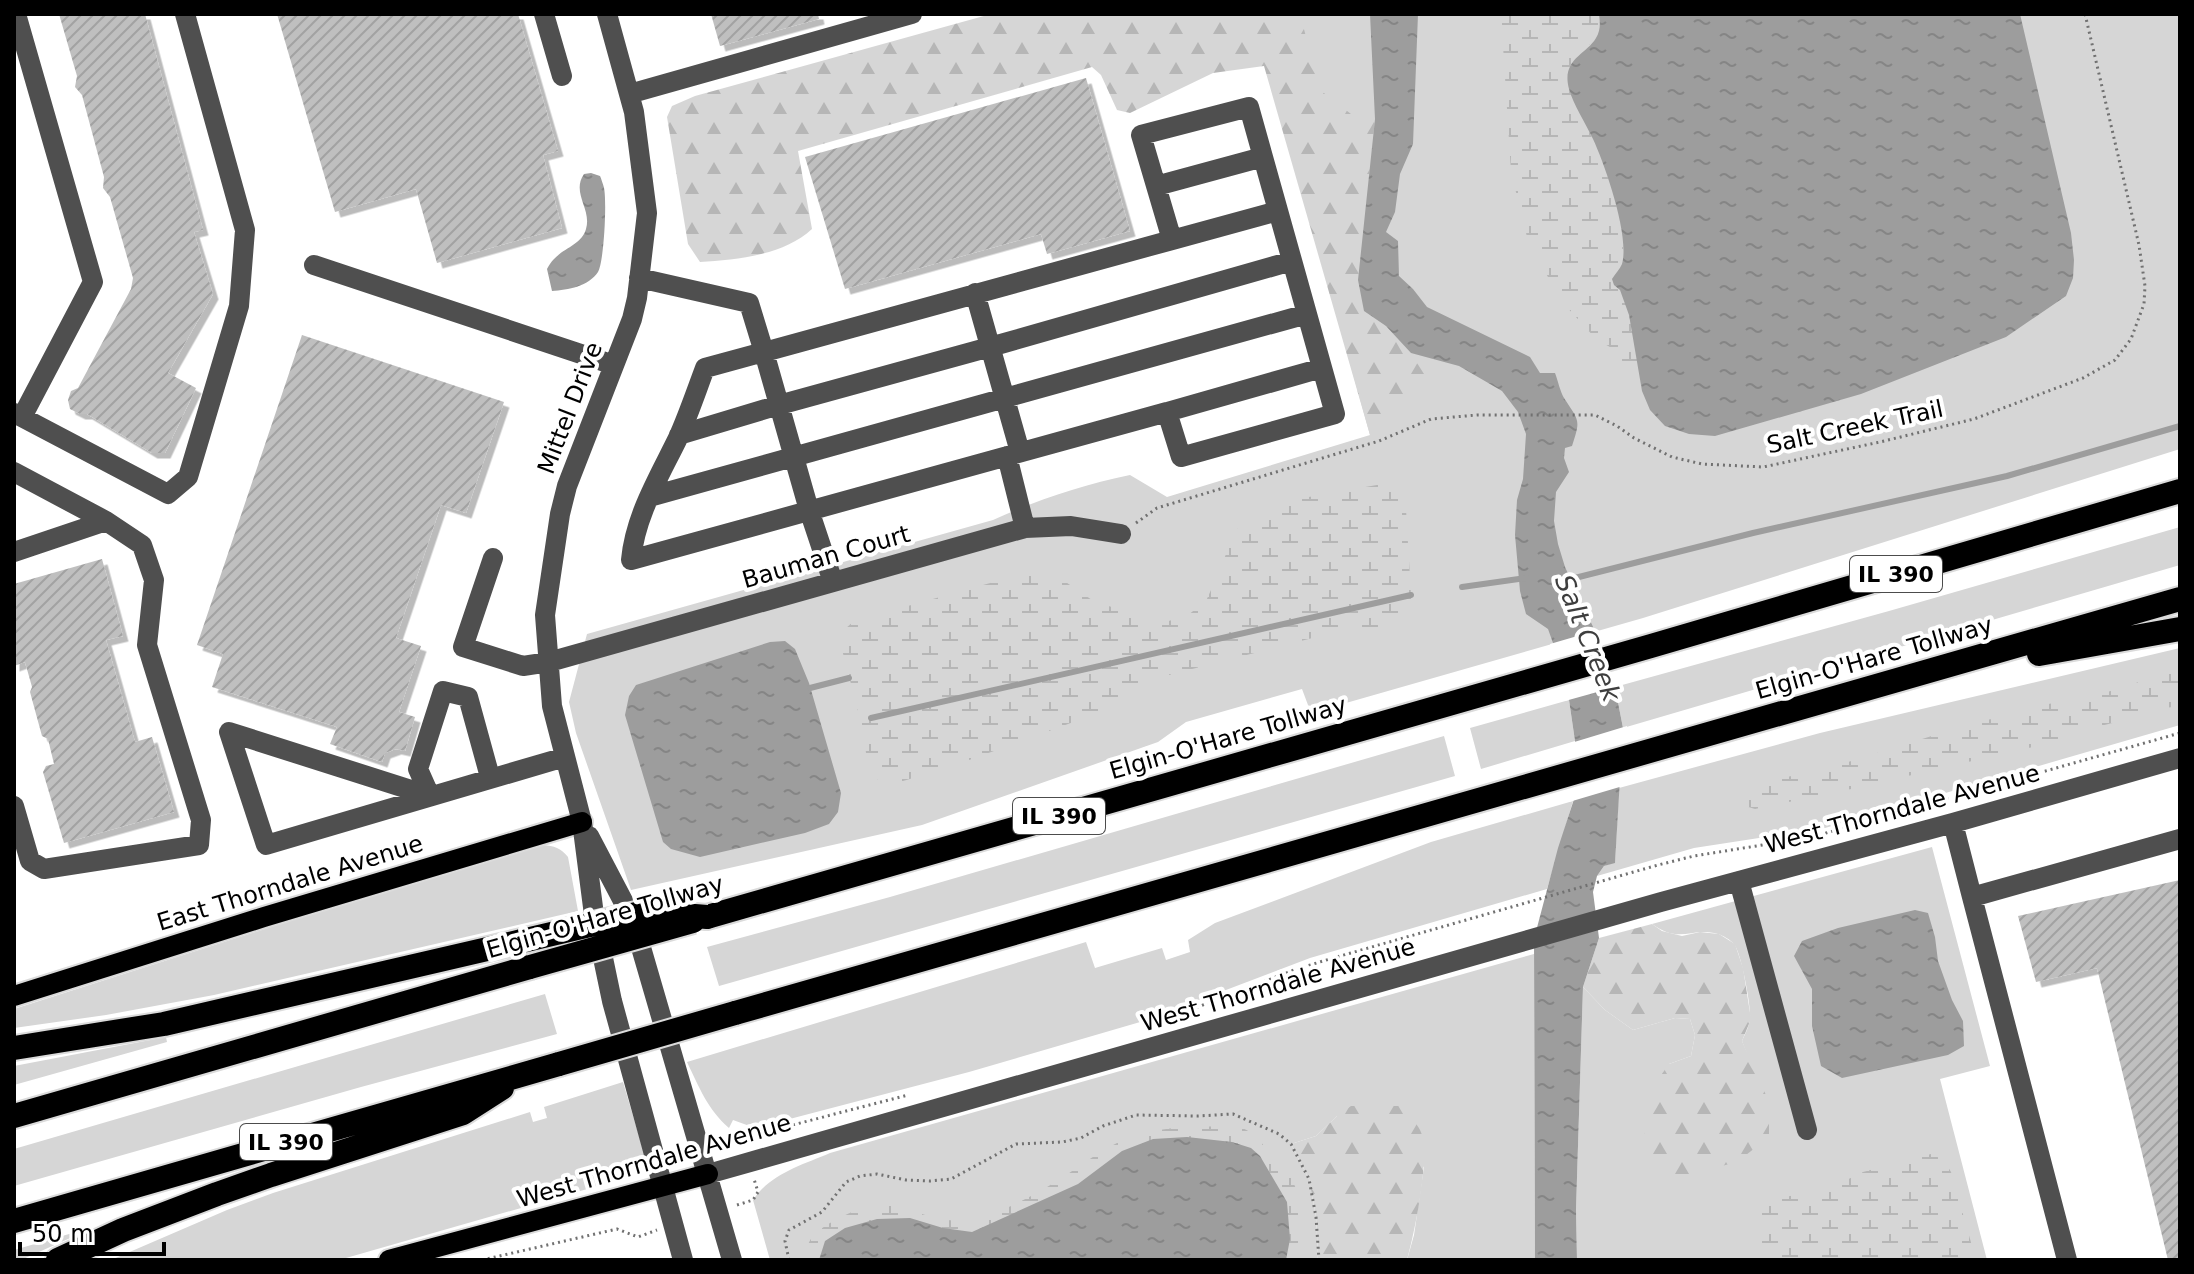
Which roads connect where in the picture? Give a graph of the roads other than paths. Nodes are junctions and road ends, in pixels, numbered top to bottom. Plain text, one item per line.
1 (16, 14) edge
2 (185, 14) edge
3 (544, 14) edge
4 (607, 14) edge
5 (912, 14) edge
6 (20, 52) edge
7 (562, 76) dead end
8 (629, 94) junction
9 (1263, 157) junction
10 (1156, 186) junction
11 (1278, 211) junction
12 (1172, 240) junction
13 (1292, 261) junction
14 (314, 265) dead end
15 (639, 278) junction
16 (975, 293) junction
17 (1307, 314) junction
18 (990, 347) junction
19 (764, 352) junction
20 (614, 365) junction
21 (1322, 368) junction
22 (1005, 398) junction
23 (779, 405) junction
24 (1167, 412) junction
25 (18, 415) edge
26 (679, 435) junction
27 (1014, 454) junction
28 (794, 456) junction
29 (14, 472) edge
30 (2180, 489) edge
31 (649, 497) junction
32 (809, 510) junction
33 (106, 521) junction
34 (1025, 528) junction
35 (1121, 534) road end
36 (14, 552) edge
37 (493, 558) dead end
38 (833, 582) junction
39 (2180, 599) edge
40 (2180, 629) edge
41 (549, 662) junction
42 (1910, 677) junction
43 (565, 757) junction
44 (2180, 758) edge
45 (490, 777) junction
46 (430, 796) junction
47 (14, 806) edge
48 (582, 822) junction
49 (1953, 823) junction
50 (2180, 839) edge
51 (1739, 881) junction
52 (1972, 897) junction
53 (707, 917) junction
54 (14, 996) edge
55 (14, 1048) edge
56 (524, 1074) junction
57 (14, 1116) edge
58 (1807, 1130) dead end
59 (708, 1174) junction
60 (663, 1187) junction
61 (14, 1221) edge
62 (58, 1260) edge
63 (389, 1260) edge
64 (683, 1260) edge
65 (732, 1260) edge
66 (2067, 1260) edge

1 - 6 street
2 - 25 street
3 - 7 street
4 - 8 street, Mittel Drive
5 - 8 street
6 - 25 street
8 - 15 street, Mittel Drive
9 - 10 street
9 - 10 street
9 - 11 street
10 - 12 street
11 - 12 street
11 - 13 street
12 - 16 street
13 - 17 street
13 - 18 street
14 - 20 street
15 - 19 street
15 - 20 street, Mittel Drive
16 - 18 street
16 - 19 street
17 - 21 street
17 - 22 street
18 - 22 street
18 - 23 street
19 - 23 street
19 - 26 street
20 - 41 street, Mittel Drive
21 - 24 street
21 - 24 street
22 - 27 street
22 - 28 street
23 - 26 street
23 - 28 street
24 - 27 street
26 - 31 street
27 - 32 street
27 - 34 street
28 - 31 street
28 - 32 street
29 - 33 street
30 - 53 highway, Elgin-O'Hare Tollway / IL 390
31 - 32 street
32 - 38 street
33 - 36 street
33 - 47 street
34 - 35 street, Bauman Court
34 - 38 street, Bauman Court
37 - 41 street, Bauman Court
38 - 41 street, Bauman Court
39 - 42 highway, Elgin-O'Hare Tollway / IL 390
40 - 42 highway
41 - 43 street, Mittel Drive
42 - 56 highway, Elgin-O'Hare Tollway / IL 390, bridge
43 - 45 street
43 - 48 street, Mittel Drive
44 - 49 street, West Thorndale Avenue
45 - 46 street
45 - 46 street
46 - 46 street
48 - 54 main road, East Thorndale Avenue
48 - 59 street, Mittel Drive
48 - 60 street, Mittel Drive
49 - 51 street, West Thorndale Avenue
49 - 52 street
50 - 52 street
51 - 58 street
51 - 59 street, West Thorndale Avenue
52 - 66 street
53 - 55 highway, bridge
53 - 57 highway, Elgin-O'Hare Tollway / IL 390, bridge
56 - 61 highway, Elgin-O'Hare Tollway / IL 390
56 - 62 highway
59 - 60 main road, West Thorndale Avenue
59 - 65 street, Mittel Drive
60 - 63 main road, West Thorndale Avenue
60 - 64 street, Mittel Drive

